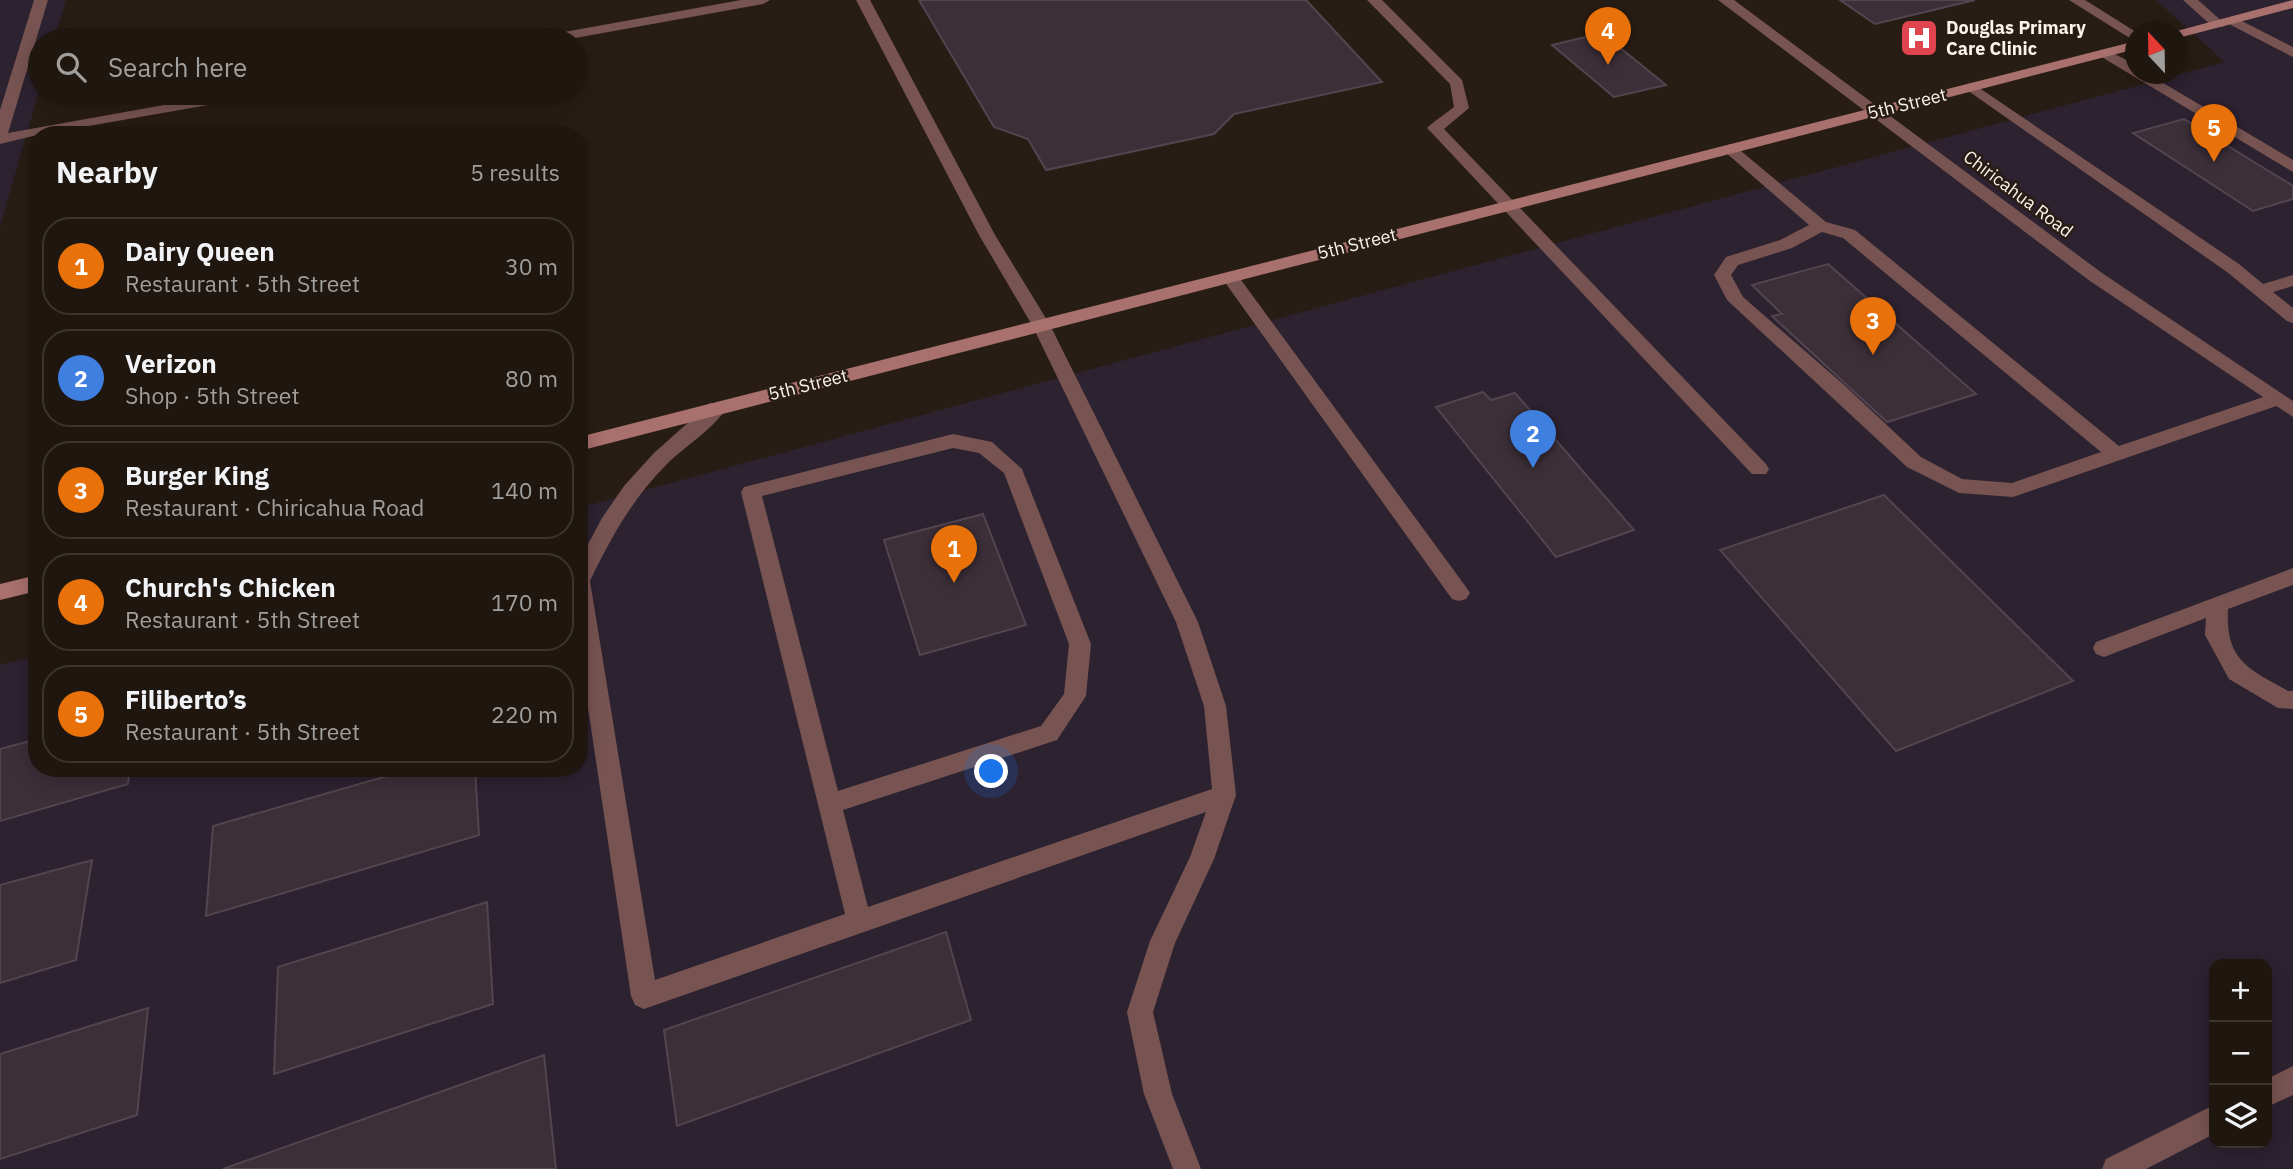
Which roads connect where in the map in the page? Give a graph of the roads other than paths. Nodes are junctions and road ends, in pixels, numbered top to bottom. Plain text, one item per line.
1 (41, 0) edge
2 (763, 0) edge
3 (863, 0) edge
4 (1374, 0) edge
5 (1725, 0) edge
6 (2076, 0) edge
7 (2189, 0) edge
8 (2293, 5) edge
9 (2225, 22) junction
10 (33, 28) edge
11 (2125, 31) edge
12 (2188, 31) edge
13 (588, 32) edge
14 (28, 43) edge
15 (2125, 48) edge
16 (2105, 53) junction
17 (2293, 53) edge
18 (2125, 65) edge
19 (2157, 84) edge
20 (1972, 87) junction
21 (185, 105) edge
22 (1876, 111) junction
23 (64, 126) edge
24 (28, 132) edge
25 (0, 137) edge
26 (1730, 149) junction
27 (2293, 167) edge
28 (1507, 206) junction
29 (1820, 226) junction
30 (1230, 277) junction
31 (2293, 280) edge
32 (2261, 290) junction
33 (2293, 317) edge
34 (1041, 325) junction
35 (2275, 399) junction
36 (717, 408) junction
37 (2293, 410) edge
38 (588, 442) edge
39 (2116, 454) junction
40 (1759, 469) dead end
41 (588, 563) edge
42 (2293, 576) edge
43 (28, 585) edge
44 (0, 592) edge
45 (1458, 593) dead end
46 (2218, 604) junction
47 (588, 632) edge
48 (2105, 648) dead end
49 (2293, 700) edge
50 (1224, 795) junction
51 (830, 804) junction
52 (859, 921) junction
53 (2293, 1080) edge
54 (2272, 1090) edge
55 (2209, 1122) edge
56 (1186, 1169) edge
57 (2116, 1169) edge

1 - 10 street
2 - 13 street
3 - 34 street
4 - 28 street
5 - 22 street, Chiricahua Road
6 - 11 street
7 - 9 street
8 - 9 street
9 - 12 street
9 - 17 street
14 - 25 street
15 - 16 street, 5th Street
16 - 18 street
16 - 20 street, 5th Street
19 - 27 street
20 - 22 street, 5th Street
20 - 32 street
21 - 23 street
22 - 26 street, 5th Street
22 - 35 street, Chiricahua Road
24 - 25 street
26 - 28 street, 5th Street
26 - 29 street
28 - 30 street, 5th Street
28 - 40 street
29 - 39 street
29 - 39 street
30 - 34 street, 5th Street
30 - 45 street
31 - 32 street
32 - 33 street
34 - 36 street, 5th Street
34 - 50 street
35 - 37 street, Chiricahua Road
35 - 39 street
36 - 38 street, 5th Street
36 - 41 street
42 - 46 street
43 - 44 street
46 - 48 street
46 - 49 street
47 - 52 street
50 - 52 street
50 - 56 street
51 - 51 street
51 - 52 street
53 - 54 street
55 - 57 street

